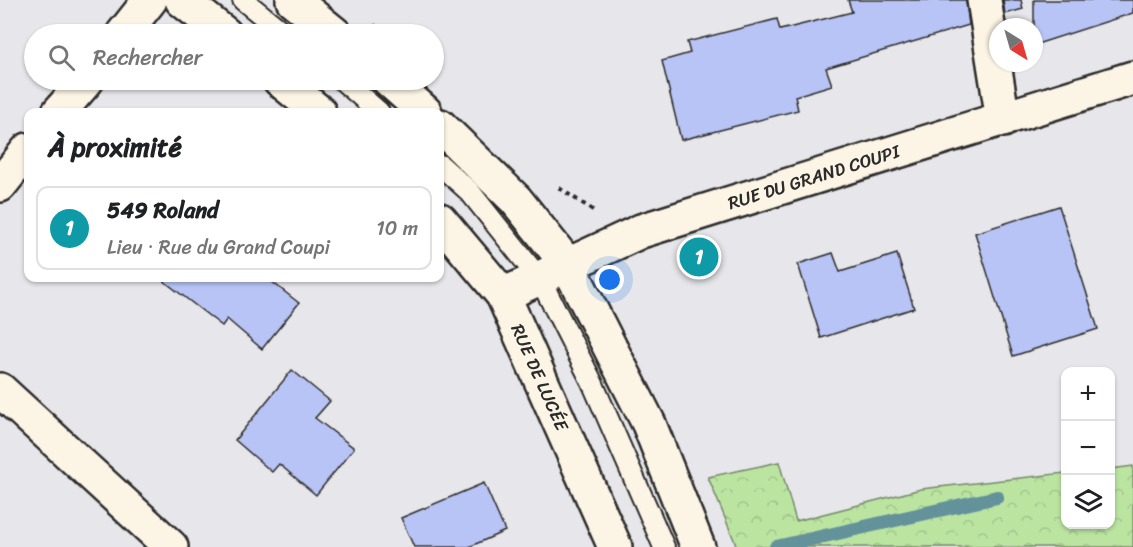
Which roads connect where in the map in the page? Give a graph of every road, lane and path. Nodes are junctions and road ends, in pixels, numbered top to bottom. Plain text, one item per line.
1 (150, 0) edge
2 (182, 0) edge
3 (243, 0) edge
4 (293, 0) edge
5 (984, 0) edge
6 (131, 24) edge
7 (212, 24) edge
8 (273, 24) edge
9 (323, 24) edge
10 (1133, 78) edge
11 (79, 90) edge
12 (292, 90) edge
13 (354, 90) edge
14 (400, 90) edge
15 (63, 108) edge
16 (315, 108) edge
17 (374, 108) edge
18 (420, 108) edge
19 (1004, 120) junction
20 (444, 130) edge
21 (24, 155) edge
22 (444, 168) edge
23 (0, 185) edge
24 (444, 225) edge
25 (568, 265) junction
26 (539, 278) junction
27 (503, 295) junction
28 (0, 390) edge
29 (171, 547) edge
30 (615, 547) edge
31 (664, 547) edge
32 (698, 547) edge

1 - 6 street
2 - 7 street
3 - 8 lane
4 - 9 street
5 - 19 street
10 - 19 street, RUE DU GRAND COUPI
11 - 15 street
12 - 16 street
13 - 17 lane
14 - 18 street
19 - 25 street, RUE DU GRAND COUPI
20 - 25 street
21 - 23 street
22 - 26 lane
24 - 27 street, RUE DE LUCÉE
25 - 26 street, RUE DU GRAND COUPI
25 - 32 street
26 - 27 street, RUE DU GRAND COUPI
26 - 31 lane
27 - 30 street, RUE DE LUCÉE
28 - 29 street

